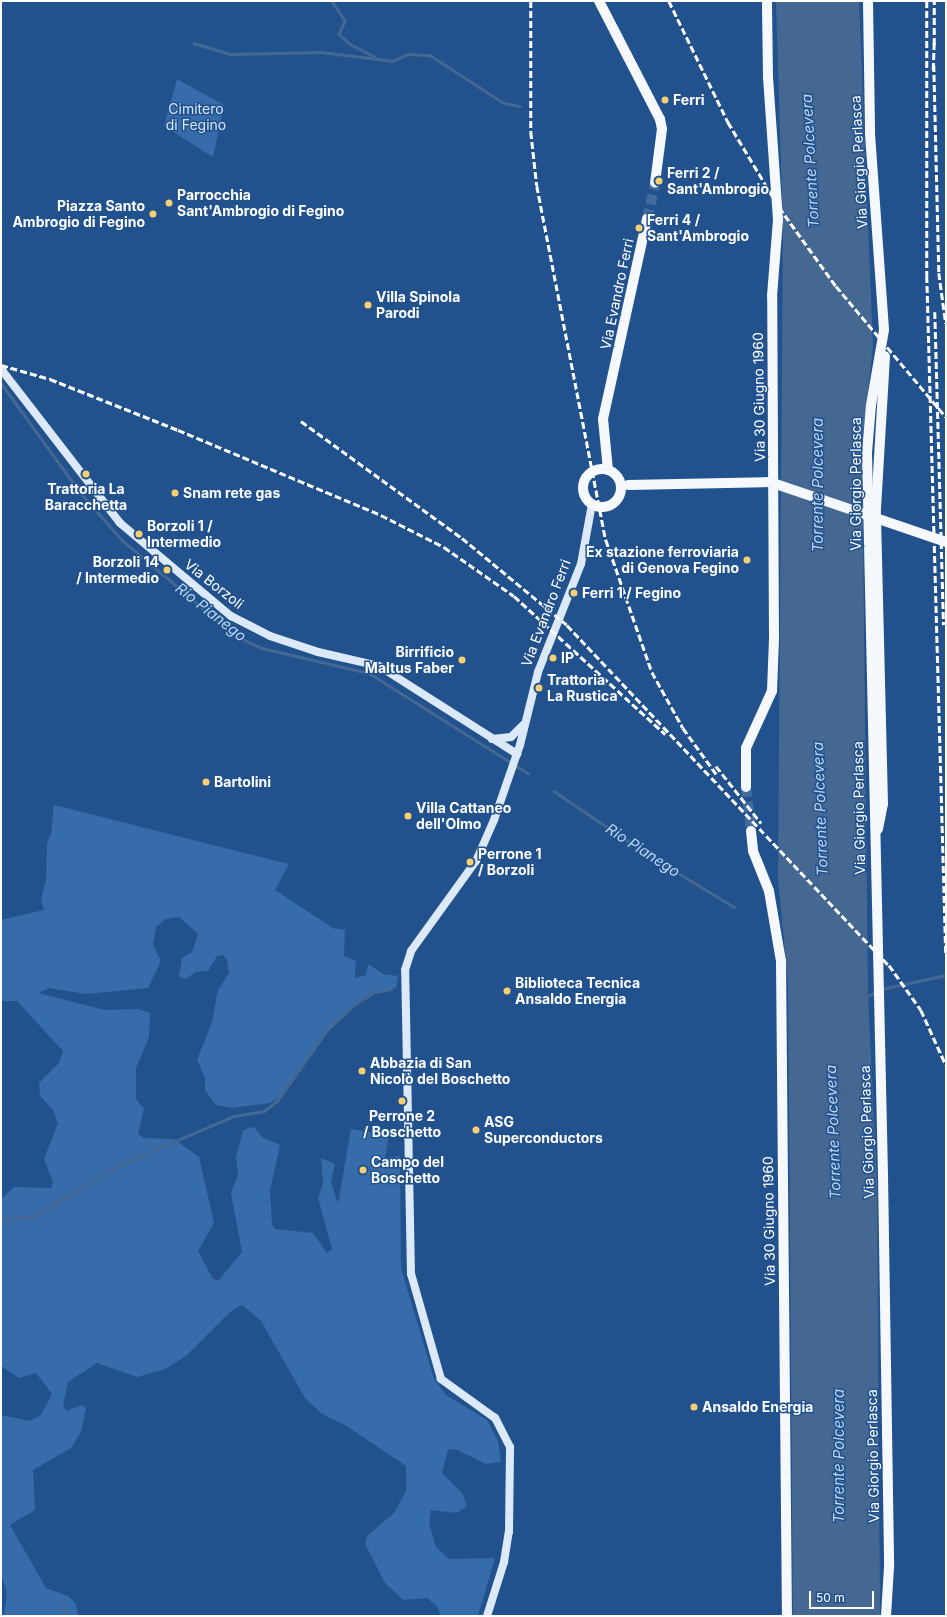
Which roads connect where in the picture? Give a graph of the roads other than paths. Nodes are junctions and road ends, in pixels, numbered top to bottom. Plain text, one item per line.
1 (599, 1) edge
2 (767, 1) edge
3 (868, 1) edge
4 (655, 182) tunnel mouth
5 (647, 220) tunnel mouth
6 (884, 330) junction
7 (1, 369) edge
8 (608, 470) junction
9 (624, 485) junction
10 (592, 504) junction
11 (876, 517) junction
12 (946, 542) edge
13 (524, 725) junction
14 (489, 739) junction
15 (517, 754) junction
16 (746, 787) tunnel mouth
17 (751, 831) tunnel mouth
18 (874, 848) junction
19 (487, 1616) edge
20 (787, 1616) edge
21 (886, 1616) edge

1 - 4 main road
2 - 16 main road, Via 30 Giugno 1960
3 - 6 main road, Via Giorgio Perlasca
5 - 8 main road, Via Evandro Ferri
6 - 11 main road
6 - 18 main road, Via Giorgio Perlasca
7 - 14 main road, Via Borzoli
8 - 9 main road
8 - 10 main road
9 - 10 main road
9 - 11 main road, bridge
10 - 13 main road, Via Evandro Ferri
11 - 12 main road, bridge
11 - 18 main road
13 - 14 main road
13 - 15 main road, Via Evandro Ferri
14 - 15 main road, Via Borzoli
15 - 19 main road, Via Evandro Ferri
17 - 20 main road, Via 30 Giugno 1960
18 - 21 main road, Via Giorgio Perlasca

